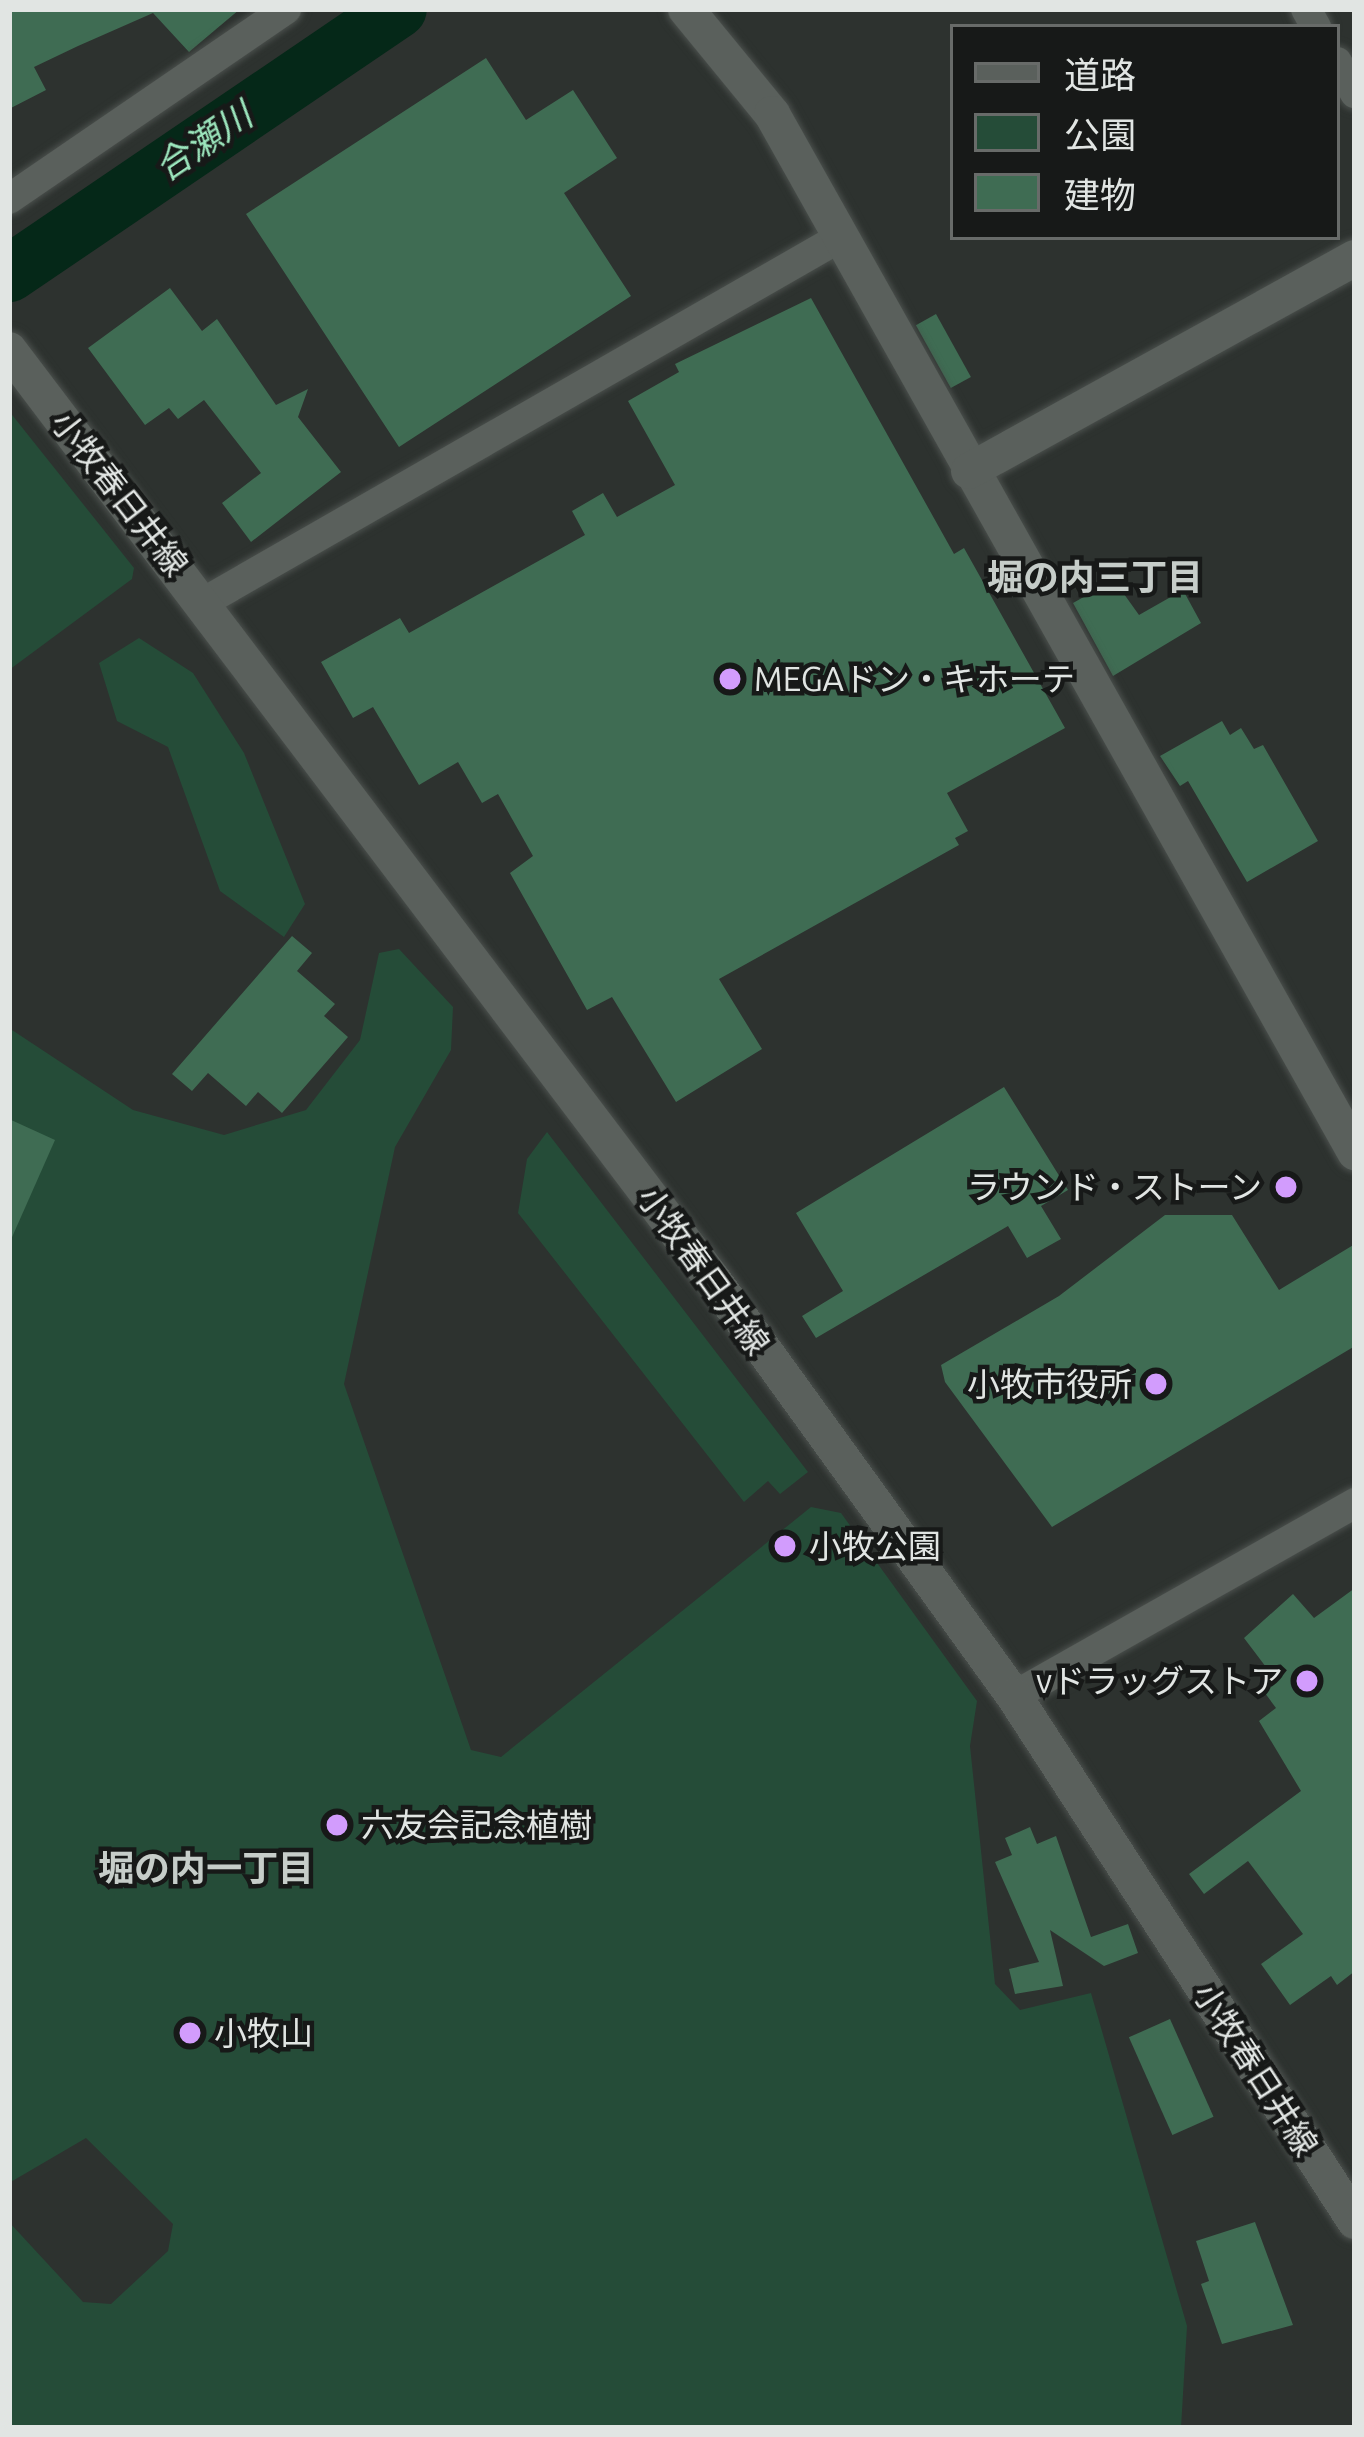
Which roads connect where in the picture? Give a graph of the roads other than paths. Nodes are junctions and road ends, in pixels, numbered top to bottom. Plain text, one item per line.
1 (286, 9) edge
2 (686, 9) edge
3 (9, 200) edge
4 (839, 238) junction
5 (1355, 258) edge
6 (9, 350) edge
7 (969, 471) junction
8 (204, 602) junction
9 (1355, 1152) edge
10 (1355, 1504) edge
11 (1014, 1696) junction
12 (1355, 2222) edge

1 - 3 street
2 - 4 main road
4 - 7 main road
4 - 8 street
5 - 7 main road
6 - 8 main road, 小牧春日井線
7 - 9 main road
8 - 11 main road, 小牧春日井線
10 - 11 street
11 - 12 main road, 小牧春日井線

